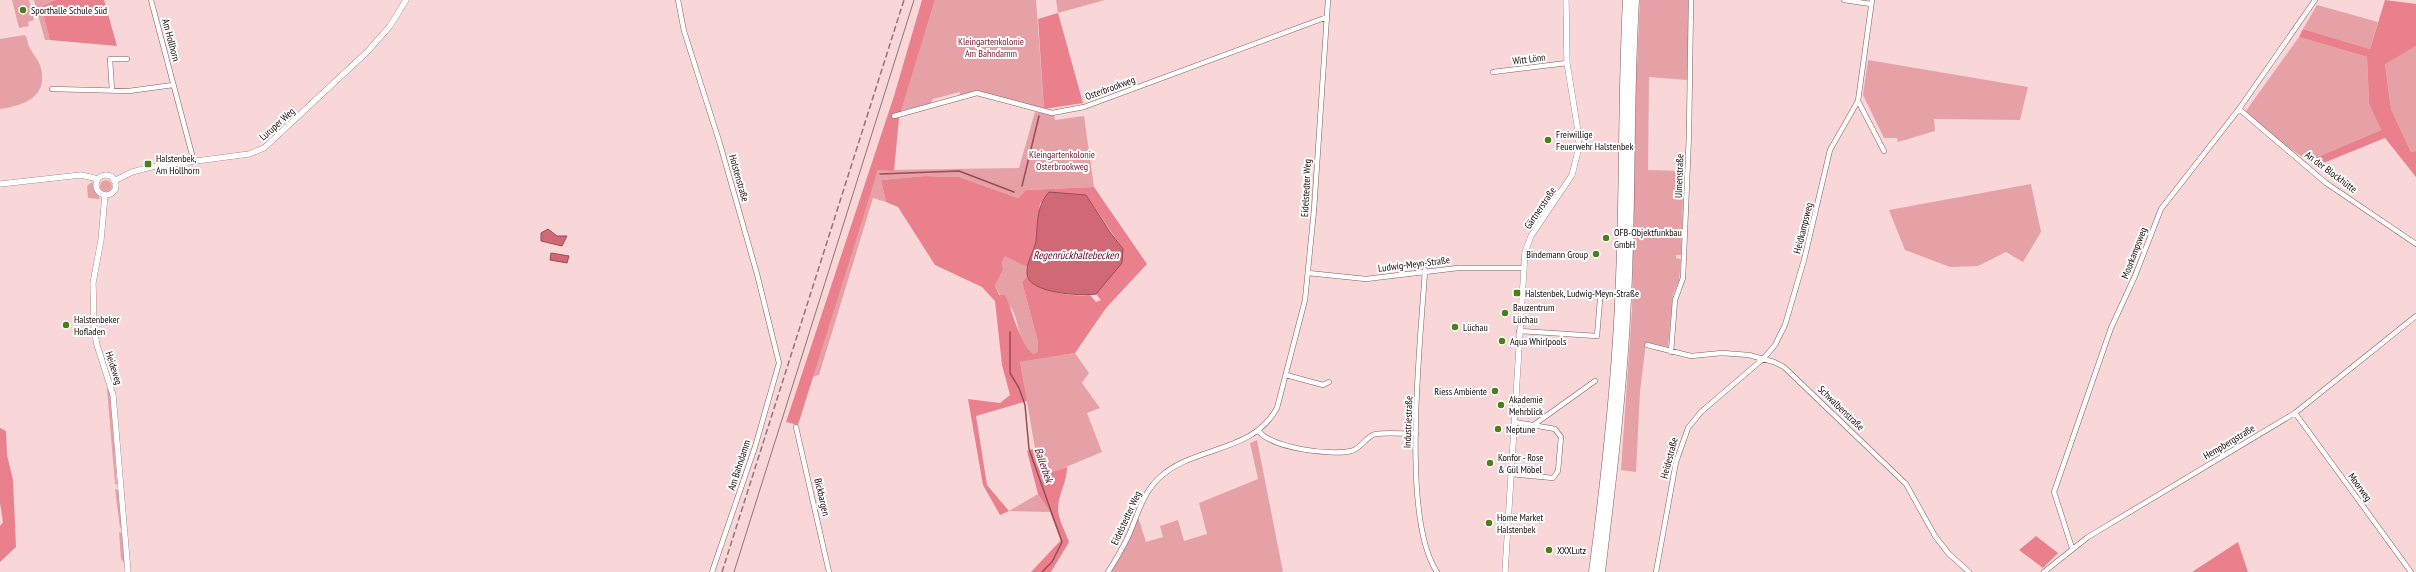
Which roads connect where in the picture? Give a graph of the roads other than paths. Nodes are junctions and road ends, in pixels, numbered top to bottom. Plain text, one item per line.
1 (151, 0) edge
2 (406, 0) edge
3 (678, 0) edge
4 (1328, 0) edge
5 (1566, 0) edge
6 (1627, 0) edge
7 (1634, 0) edge
8 (1691, 0) edge
9 (1844, 0) edge
10 (2315, 0) edge
11 (1872, 2) edge
12 (1327, 17) junction
13 (127, 59) dead end
14 (1567, 64) junction
15 (1493, 72) dead end
16 (173, 85) junction
17 (52, 89) dead end
18 (112, 91) junction
19 (1858, 100) junction
20 (2239, 109) junction
21 (894, 116) dead end
22 (1884, 151) dead end
23 (194, 162) junction
24 (98, 179) junction
25 (114, 181) junction
26 (0, 184) edge
27 (105, 195) junction
28 (2416, 244) edge
29 (1523, 268) junction
30 (1425, 270) junction
31 (1308, 274) junction
32 (1600, 300) dead end
33 (2416, 316) edge
34 (1519, 331) junction
35 (1647, 345) dead end
36 (1671, 352) junction
37 (1764, 358) junction
38 (779, 362) joint
39 (1286, 375) junction
40 (1595, 381) dead end
41 (1329, 382) dead end
42 (2295, 413) junction
43 (1515, 422) junction
44 (1535, 424) junction
45 (796, 427) dead end
46 (1258, 430) junction
47 (1416, 434) junction
48 (1512, 474) junction
49 (2072, 548) junction
50 (128, 572) edge
51 (712, 572) edge
52 (829, 572) edge
53 (1108, 572) edge
54 (1437, 572) edge
55 (1505, 572) edge
56 (1593, 572) edge
57 (1601, 572) edge
58 (1656, 572) edge
59 (1970, 572) edge
60 (2044, 572) edge
61 (2411, 572) edge

1 - 16 street, Am Hollhorn
2 - 23 street, Luruper Weg
3 - 38 street, Holstenstraße
4 - 12 street, Eidelstedter Weg
5 - 14 street, Gärtnerstraße
6 - 56 highway
7 - 57 highway
8 - 36 street, Ulmenstraße
9 - 11 street
10 - 20 street, Moorkampsweg
11 - 19 street, Heidkampsweg
12 - 21 street, Osterbrookweg
12 - 31 street, Eidelstedter Weg
13 - 18 street
14 - 15 street, Witt Lönn
14 - 29 street, Gärtnerstraße
16 - 18 street
16 - 23 street, Am Hollhorn
17 - 18 street
19 - 22 street
19 - 37 street, Heidkampsweg
20 - 28 street, An der Blockhütte
20 - 49 street, Moorkampsweg
23 - 25 street, Luruper Weg
24 - 25 street
24 - 26 street
24 - 27 street
25 - 27 street
27 - 50 street, Heideweg
29 - 30 street, Ludwig-Meyn-Straße
29 - 34 street, Gärtnerstraße
30 - 31 street, Ludwig-Meyn-Straße
30 - 47 street, Industriestraße
31 - 39 street, Eidelstedter Weg
32 - 34 street
33 - 42 street, Hempbergstraße
34 - 43 street, Gärtnerstraße
35 - 36 street, Schwalbenstraße
36 - 37 street, Schwalbenstraße
37 - 58 street, Heidestraße
37 - 59 street, Schwalbenstraße
38 - 51 street, Am Bahndamm
39 - 41 street
39 - 46 street, Eidelstedter Weg
40 - 44 street
42 - 49 street, Hempbergstraße
42 - 61 street, Moorweg
43 - 44 street
43 - 48 street, Gärtnerstraße
44 - 48 street
45 - 52 street, Bickbargen
46 - 47 street
46 - 53 street, Eidelstedter Weg
47 - 54 street, Industriestraße
48 - 55 street, Gärtnerstraße
49 - 60 street, Hempbergstraße

